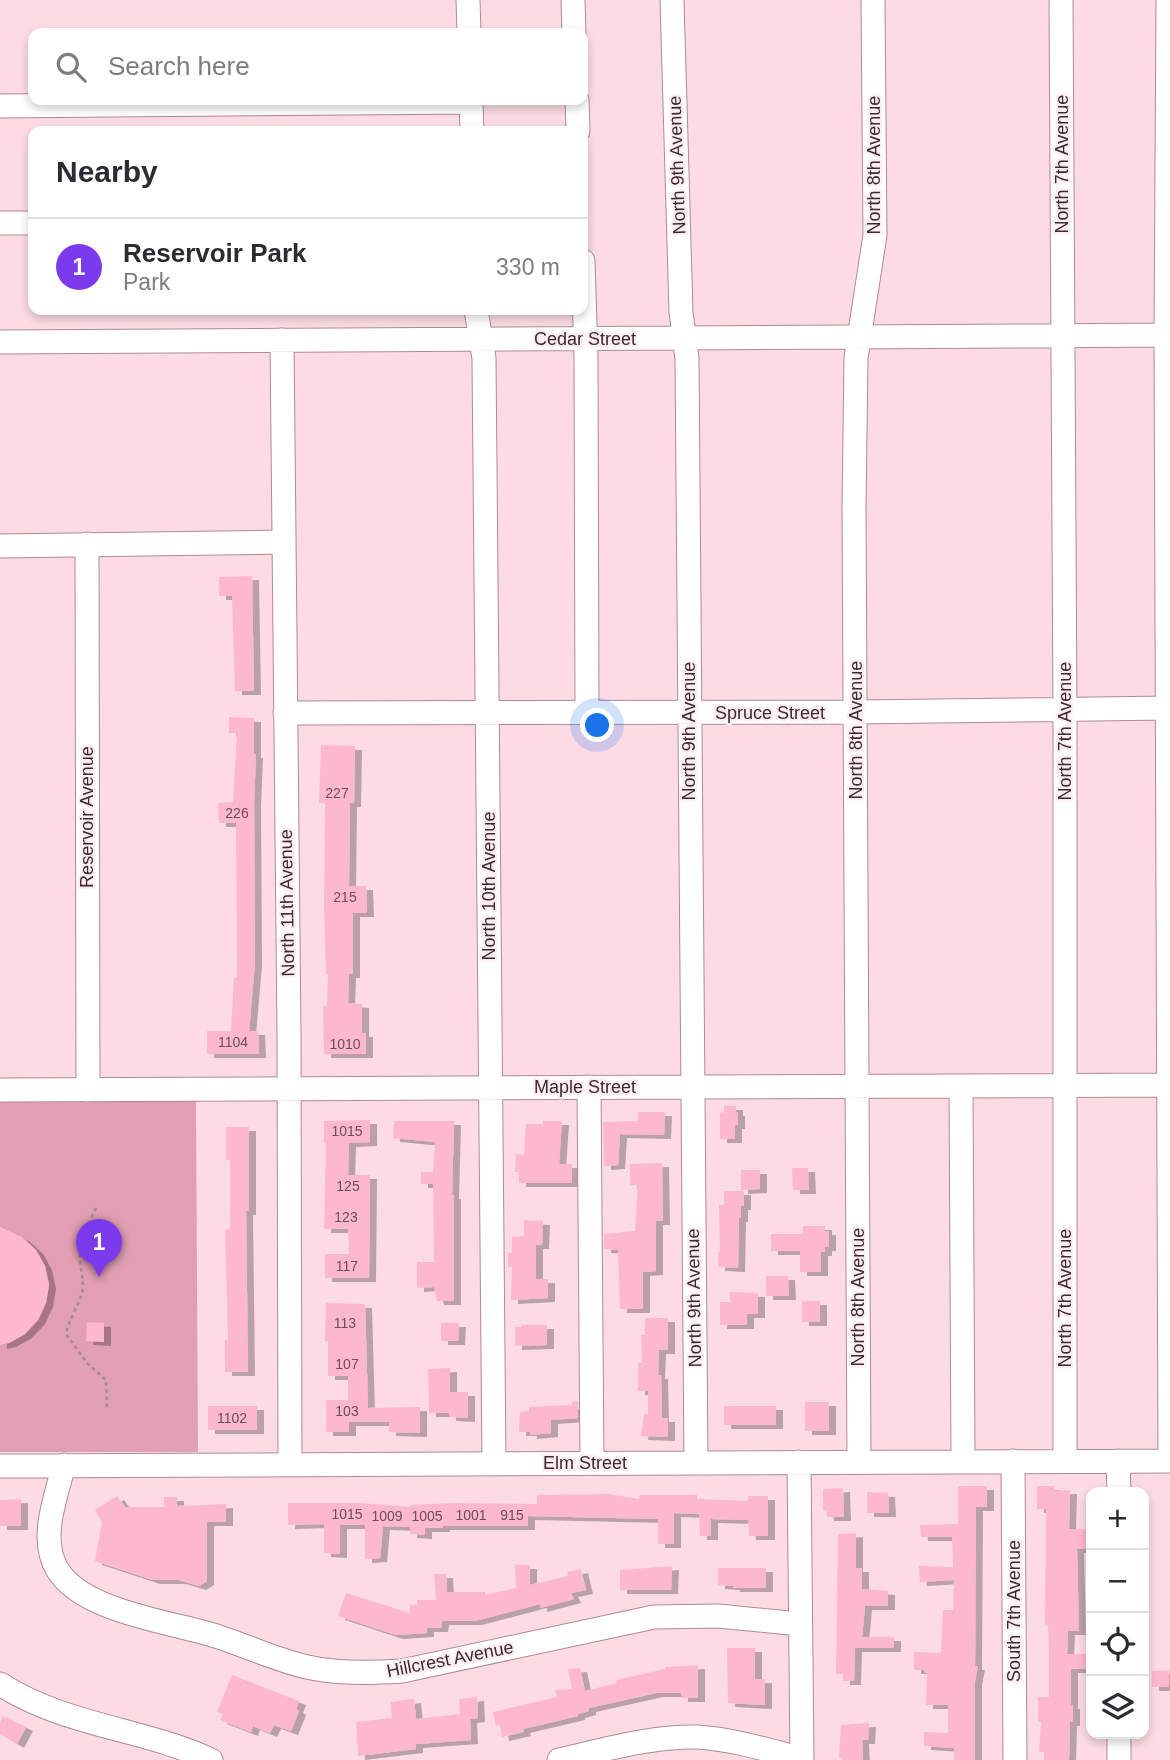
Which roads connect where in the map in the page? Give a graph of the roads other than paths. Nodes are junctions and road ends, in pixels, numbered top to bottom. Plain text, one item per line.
1 (468, 0) edge
2 (573, 0) edge
3 (673, 0) edge
4 (873, 0) edge
5 (1061, 0) edge
6 (1168, 0) edge
7 (469, 28) edge
8 (574, 28) edge
9 (94, 105) edge
10 (471, 105) edge
11 (577, 105) edge
12 (0, 106) edge
13 (472, 126) edge
14 (578, 126) edge
15 (0, 223) edge
16 (28, 223) edge
17 (477, 315) edge
18 (585, 315) edge
19 (1063, 335) junction
20 (1168, 335) edge
21 (859, 337) junction
22 (586, 338) junction
23 (684, 338) junction
24 (282, 340) junction
25 (481, 340) junction
26 (0, 342) edge
27 (284, 542) junction
28 (87, 544) junction
29 (0, 545) edge
30 (1169, 708) edge
31 (1065, 710) junction
32 (855, 712) junction
33 (285, 713) junction
34 (488, 713) junction
35 (587, 713) junction
36 (689, 713) junction
37 (1170, 1085) edge
38 (961, 1086) junction
39 (589, 1087) junction
40 (691, 1087) junction
41 (858, 1087) junction
42 (1064, 1087) junction
43 (491, 1088) junction
44 (288, 1089) junction
45 (0, 1090) edge
46 (88, 1090) junction
47 (963, 1461) junction
48 (1013, 1461) junction
49 (1065, 1461) junction
50 (1118, 1461) junction
51 (1170, 1461) edge
52 (799, 1462) junction
53 (859, 1462) junction
54 (592, 1463) junction
55 (696, 1463) junction
56 (494, 1464) junction
57 (64, 1465) junction
58 (290, 1465) junction
59 (0, 1466) edge
60 (1119, 1487) edge
61 (800, 1624) junction
62 (0, 1684) edge
63 (1119, 1739) edge
64 (211, 1760) edge
65 (559, 1760) edge
66 (802, 1760) edge
67 (1015, 1760) edge
68 (1119, 1760) edge

1 - 7 street
2 - 8 street
3 - 23 street, North 9th Avenue
4 - 21 street, North 8th Avenue
5 - 19 street, North 7th Avenue
6 - 20 street
9 - 12 street
10 - 13 street
11 - 14 street
15 - 16 street
17 - 25 street, North 10th Avenue
18 - 22 street
19 - 20 street, Cedar Street
19 - 21 street, Cedar Street
19 - 31 street, North 7th Avenue
20 - 30 street
21 - 23 street, Cedar Street
21 - 32 street, North 8th Avenue
22 - 23 street, Cedar Street
22 - 25 street, Cedar Street
22 - 35 street
23 - 36 street, North 9th Avenue
24 - 25 street, Cedar Street
24 - 26 street, Cedar Street
24 - 27 street, North 11th Avenue
25 - 34 street, North 10th Avenue
27 - 28 street
27 - 33 street, North 11th Avenue
28 - 29 street
28 - 46 street, Reservoir Avenue
30 - 31 street, Spruce Street
30 - 37 street
31 - 32 street, Spruce Street
31 - 42 street, North 7th Avenue
32 - 36 street, Spruce Street
32 - 41 street, North 8th Avenue
33 - 34 street, Spruce Street
33 - 44 street, North 11th Avenue
34 - 35 street, Spruce Street
34 - 43 street, North 10th Avenue
35 - 36 street, Spruce Street
36 - 40 street, North 9th Avenue
37 - 42 street, Maple Street
37 - 51 street
38 - 41 street, Maple Street
38 - 42 street, Maple Street
38 - 47 street
39 - 40 street, Maple Street
39 - 43 street, Maple Street
39 - 54 street
40 - 41 street, Maple Street
40 - 55 street, North 9th Avenue
41 - 53 street, North 8th Avenue
42 - 49 street, North 7th Avenue
43 - 44 street, Maple Street
43 - 56 street, North 10th Avenue
44 - 46 street, Maple Street
44 - 58 street, North 11th Avenue
45 - 46 street, Maple Street
47 - 48 street, Elm Street
47 - 53 street, Elm Street
48 - 49 street, Elm Street
48 - 67 street, South 7th Avenue
49 - 50 street, Elm Street
50 - 51 street, Elm Street
50 - 60 street
52 - 53 street, Elm Street
52 - 55 street, Elm Street
52 - 61 street
54 - 55 street, Elm Street
54 - 56 street, Elm Street
56 - 58 street, Elm Street
57 - 58 street, Elm Street
57 - 59 street, Elm Street
57 - 61 street, Hillcrest Avenue
61 - 66 street
62 - 64 street
63 - 68 street
65 - 66 street

